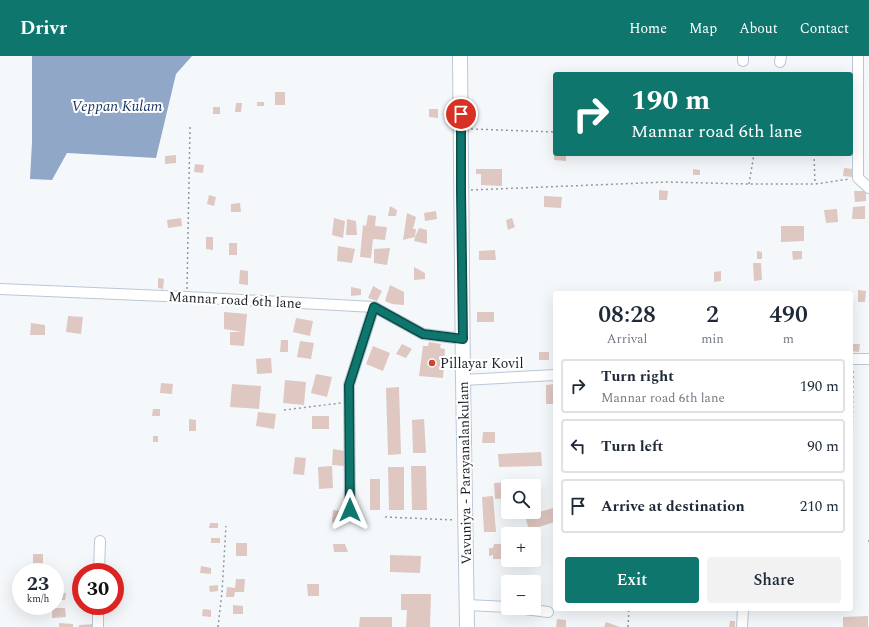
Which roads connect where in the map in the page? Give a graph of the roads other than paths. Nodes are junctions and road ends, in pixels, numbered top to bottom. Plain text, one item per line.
1 (460, 56) edge
2 (858, 56) edge
3 (869, 188) edge
4 (0, 289) edge
5 (374, 307) junction
6 (463, 339) junction
7 (853, 359) edge
8 (869, 359) edge
9 (553, 375) edge
10 (463, 380) junction
11 (350, 510) dead end
12 (100, 541) dead end
13 (99, 563) edge
14 (467, 605) junction
15 (501, 607) edge
16 (541, 611) edge
17 (743, 611) edge
18 (548, 612) dead end
19 (98, 615) edge
20 (98, 627) edge
21 (467, 627) edge
22 (742, 627) edge

1 - 6 highway, Vavuniya - Parayanalankulam
2 - 3 street
4 - 5 street, Mannar road 6th lane
5 - 6 street, Mannar road 6th lane
5 - 11 street
6 - 10 highway, Vavuniya - Parayanalankulam
7 - 8 street
9 - 10 street
10 - 14 highway, Vavuniya - Parayanalankulam
12 - 13 street
14 - 15 street
14 - 21 highway, Vavuniya - Parayanalankulam
16 - 18 street
17 - 22 street
19 - 20 street

